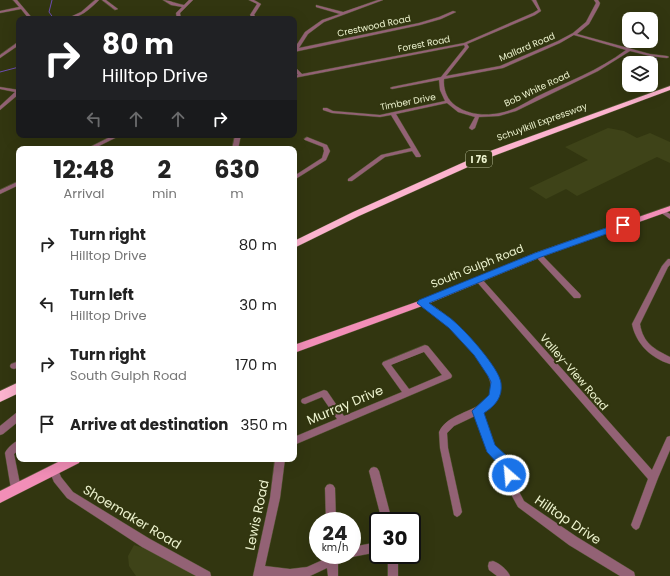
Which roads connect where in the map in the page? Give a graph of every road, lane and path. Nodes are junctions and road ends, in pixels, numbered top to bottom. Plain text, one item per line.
1 (15, 0) edge
2 (97, 0) edge
3 (104, 0) edge
4 (165, 0) edge
5 (191, 0) edge
6 (251, 0) edge
7 (381, 0) edge
8 (534, 0) edge
9 (596, 0) edge
10 (186, 6) junction
11 (318, 6) dead end
12 (21, 8) junction
13 (116, 9) dead end
14 (0, 12) edge
15 (454, 12) dead end
16 (342, 13) junction
17 (28, 16) edge
18 (75, 16) edge
19 (178, 16) edge
20 (253, 16) edge
21 (574, 34) junction
22 (465, 44) junction
23 (16, 45) edge
24 (297, 48) edge
25 (629, 49) junction
26 (297, 51) edge
27 (0, 57) edge
28 (668, 57) dead end
29 (297, 71) edge
30 (301, 76) junction
31 (297, 77) edge
32 (441, 80) junction
33 (670, 84) edge
34 (0, 88) edge
35 (392, 88) dead end
36 (670, 88) edge
37 (16, 91) edge
38 (16, 94) edge
39 (447, 102) junction
40 (0, 109) edge
41 (325, 109) dead end
42 (393, 114) junction
43 (477, 117) junction
44 (472, 128) dead end
45 (112, 138) edge
46 (307, 139) dead end
47 (95, 146) edge
48 (414, 149) junction
49 (418, 156) dead end
50 (297, 176) edge
51 (350, 180) dead end
52 (16, 184) edge
53 (0, 192) edge
54 (666, 210) edge
55 (670, 217) edge
56 (297, 238) edge
57 (297, 244) edge
58 (538, 255) junction
59 (670, 261) edge
60 (479, 280) junction
61 (577, 296) dead end
62 (422, 303) junction
63 (297, 348) edge
64 (670, 361) edge
65 (16, 381) edge
66 (0, 389) edge
67 (16, 389) edge
68 (407, 393) junction
69 (0, 397) edge
70 (305, 401) dead end
71 (478, 411) junction
72 (16, 418) edge
73 (342, 421) junction
74 (0, 431) edge
75 (297, 440) edge
76 (670, 440) edge
77 (16, 446) edge
78 (69, 462) edge
79 (280, 462) edge
80 (54, 470) junction
81 (374, 471) dead end
82 (653, 478) junction
83 (330, 488) dead end
84 (16, 489) junction
85 (0, 497) edge
86 (331, 512) edge
87 (384, 512) edge
88 (457, 512) dead end
89 (636, 525) dead end
90 (323, 564) edge
91 (333, 564) edge
92 (392, 564) edge
93 (493, 566) dead end
94 (258, 573) edge
95 (206, 576) edge
96 (334, 576) edge
97 (393, 576) edge
98 (505, 576) edge
99 (630, 576) edge

1 - 12 street
2 - 18 street
3 - 13 street
4 - 10 street
5 - 10 street
6 - 20 street
7 - 16 street
8 - 22 street, Forest Road
9 - 21 street, Mallard Road
10 - 19 street
11 - 16 street
12 - 14 street
12 - 17 street
15 - 26 street, Crestwood Road
16 - 24 street
21 - 25 street
21 - 32 street, Mallard Road
22 - 30 street, Forest Road
22 - 32 street
23 - 27 street
25 - 28 street
25 - 43 street, Bob White Road
29 - 30 street
30 - 31 street, Forest Road
32 - 35 street, Mallard Road
32 - 39 street
33 - 56 highway, Schuylkill Expressway / I 76
34 - 37 street
36 - 57 highway, Schuylkill Expressway / I 76
38 - 40 street
39 - 42 street, Timber Drive
39 - 43 street, Bob White Road
41 - 42 street, Timber Drive
42 - 48 street
43 - 44 street
45 - 47 street
46 - 50 street
48 - 49 street
48 - 51 street
52 - 53 street
54 - 55 street
54 - 58 main road, South Gulph Road
58 - 60 main road, South Gulph Road
58 - 61 street
59 - 64 street
60 - 62 main road, South Gulph Road
60 - 82 street, Valley-View Road
62 - 63 main road, South Gulph Road
62 - 71 street
65 - 66 highway
67 - 69 highway
68 - 68 street, Murray Drive
68 - 73 street, Murray Drive
70 - 73 street
71 - 88 street
71 - 99 street, Hilltop Drive
72 - 74 street
73 - 75 street, Murray Drive
76 - 82 street
77 - 84 street
78 - 80 main road
79 - 94 street, Lewis Road
80 - 84 main road
80 - 95 street, Shoemaker Road
81 - 87 street
82 - 89 street
83 - 86 street
84 - 85 main road
90 - 94 street
91 - 96 street
92 - 97 street
93 - 98 street

